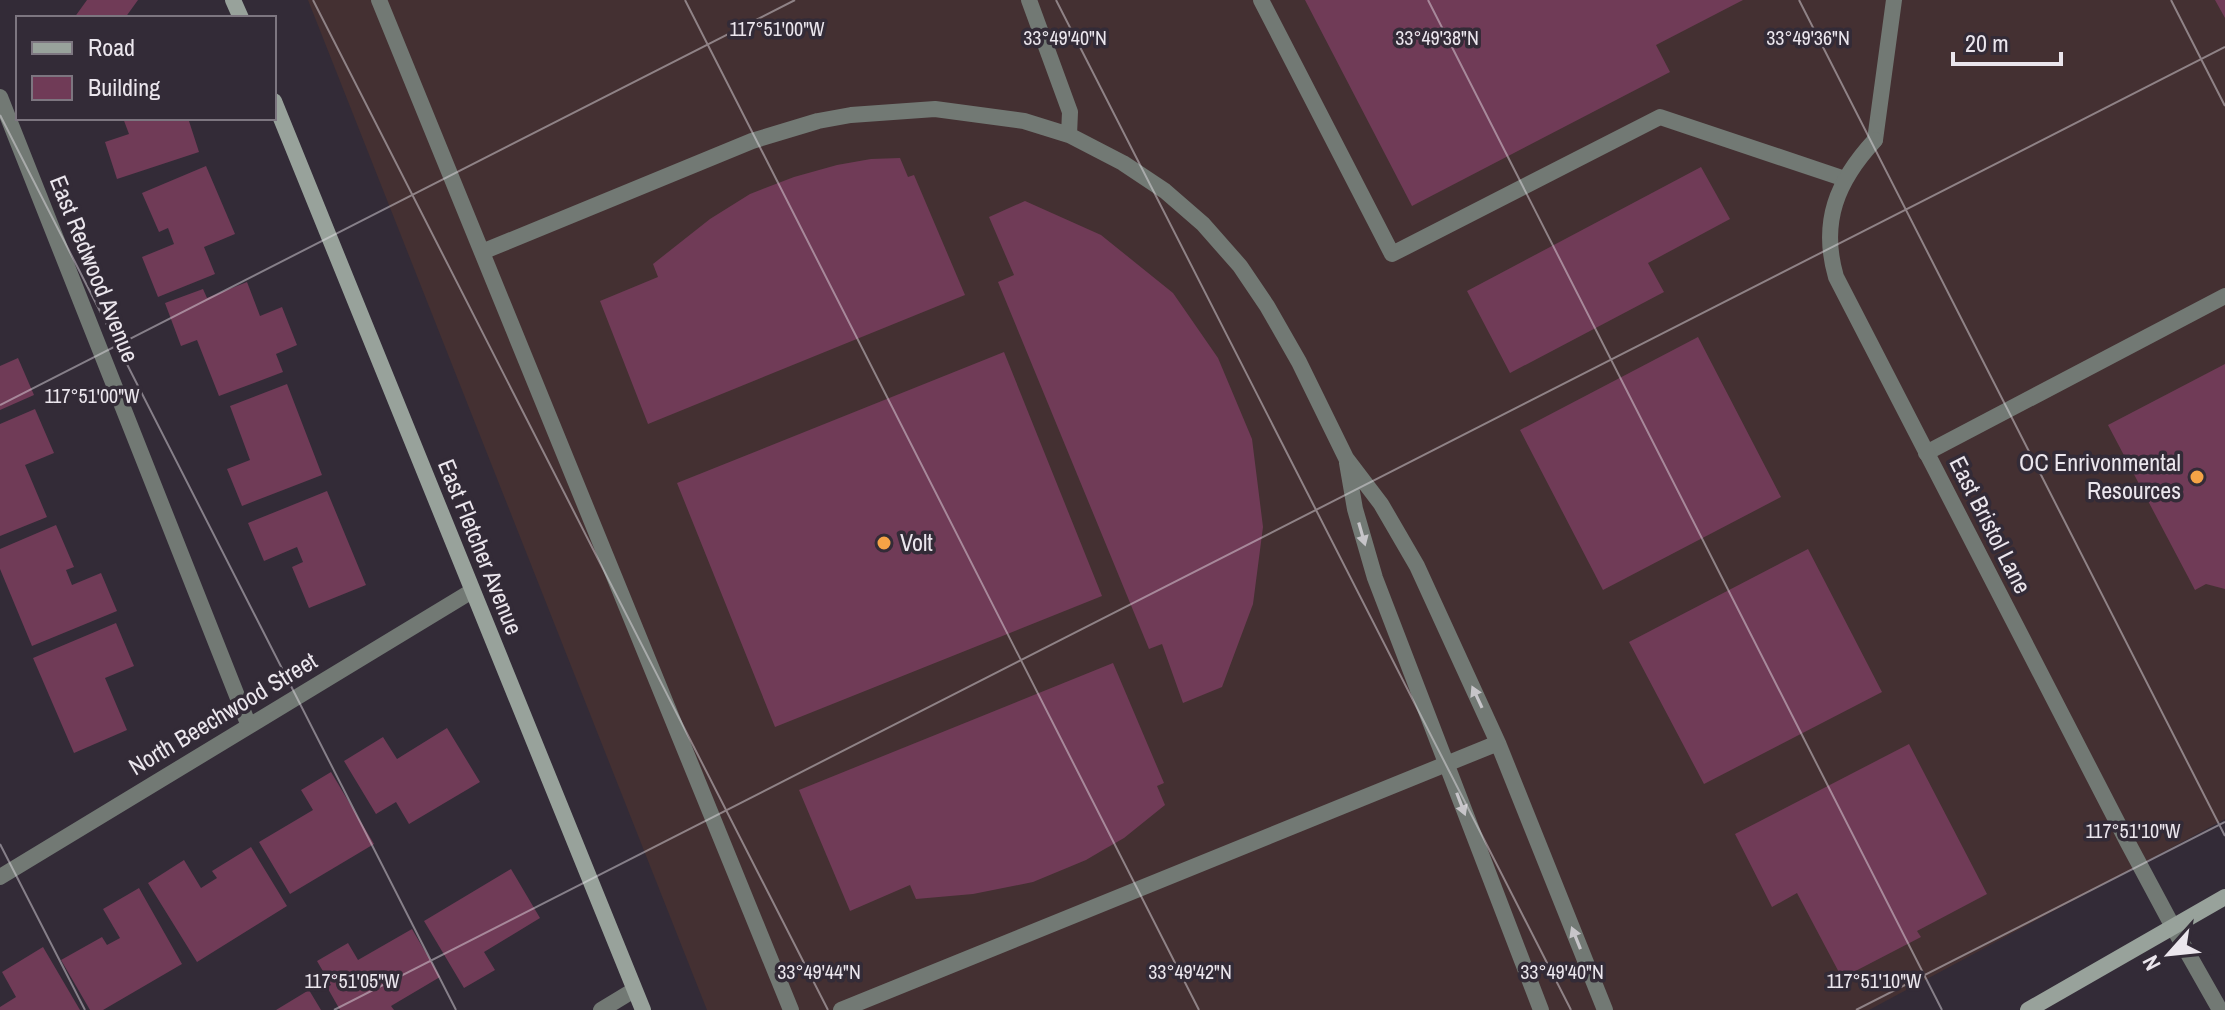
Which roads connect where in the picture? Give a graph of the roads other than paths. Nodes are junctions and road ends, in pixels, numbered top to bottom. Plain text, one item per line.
1 (379, 0) edge
2 (1029, 0) edge
3 (1261, 0) edge
4 (1894, 0) edge
5 (0, 97) edge
6 (276, 106) edge
7 (1069, 135) junction
8 (1845, 179) junction
9 (482, 252) junction
10 (2225, 296) edge
11 (1926, 453) junction
12 (1346, 458) junction
13 (472, 591) junction
14 (249, 726) junction
15 (1498, 743) junction
16 (1446, 765) junction
17 (0, 877) edge
18 (2225, 897) edge
19 (2173, 927) junction
20 (634, 990) junction
21 (601, 1010) edge
22 (643, 1010) edge
23 (791, 1010) edge
24 (841, 1010) edge
25 (1541, 1010) edge
26 (1605, 1010) edge
27 (2028, 1010) edge
28 (2220, 1010) edge

1 - 9 street
2 - 7 street
3 - 8 street
4 - 8 street, East Bristol Lane
5 - 14 street, East Redwood Avenue
6 - 13 street, East Fletcher Avenue
7 - 9 street
7 - 12 street
8 - 11 street, East Bristol Lane
9 - 23 street
10 - 11 street
11 - 19 street, East Bristol Lane
15 -> 12 street
12 -> 16 street
13 - 14 street, North Beechwood Street
13 - 20 street, East Fletcher Avenue
14 - 17 street, North Beechwood Street
15 - 16 street
26 -> 15 street
16 - 24 street
16 -> 25 street
18 - 19 street
19 - 27 street
19 - 28 street, East Bristol Lane
20 - 21 street
20 - 22 street, East Fletcher Avenue

